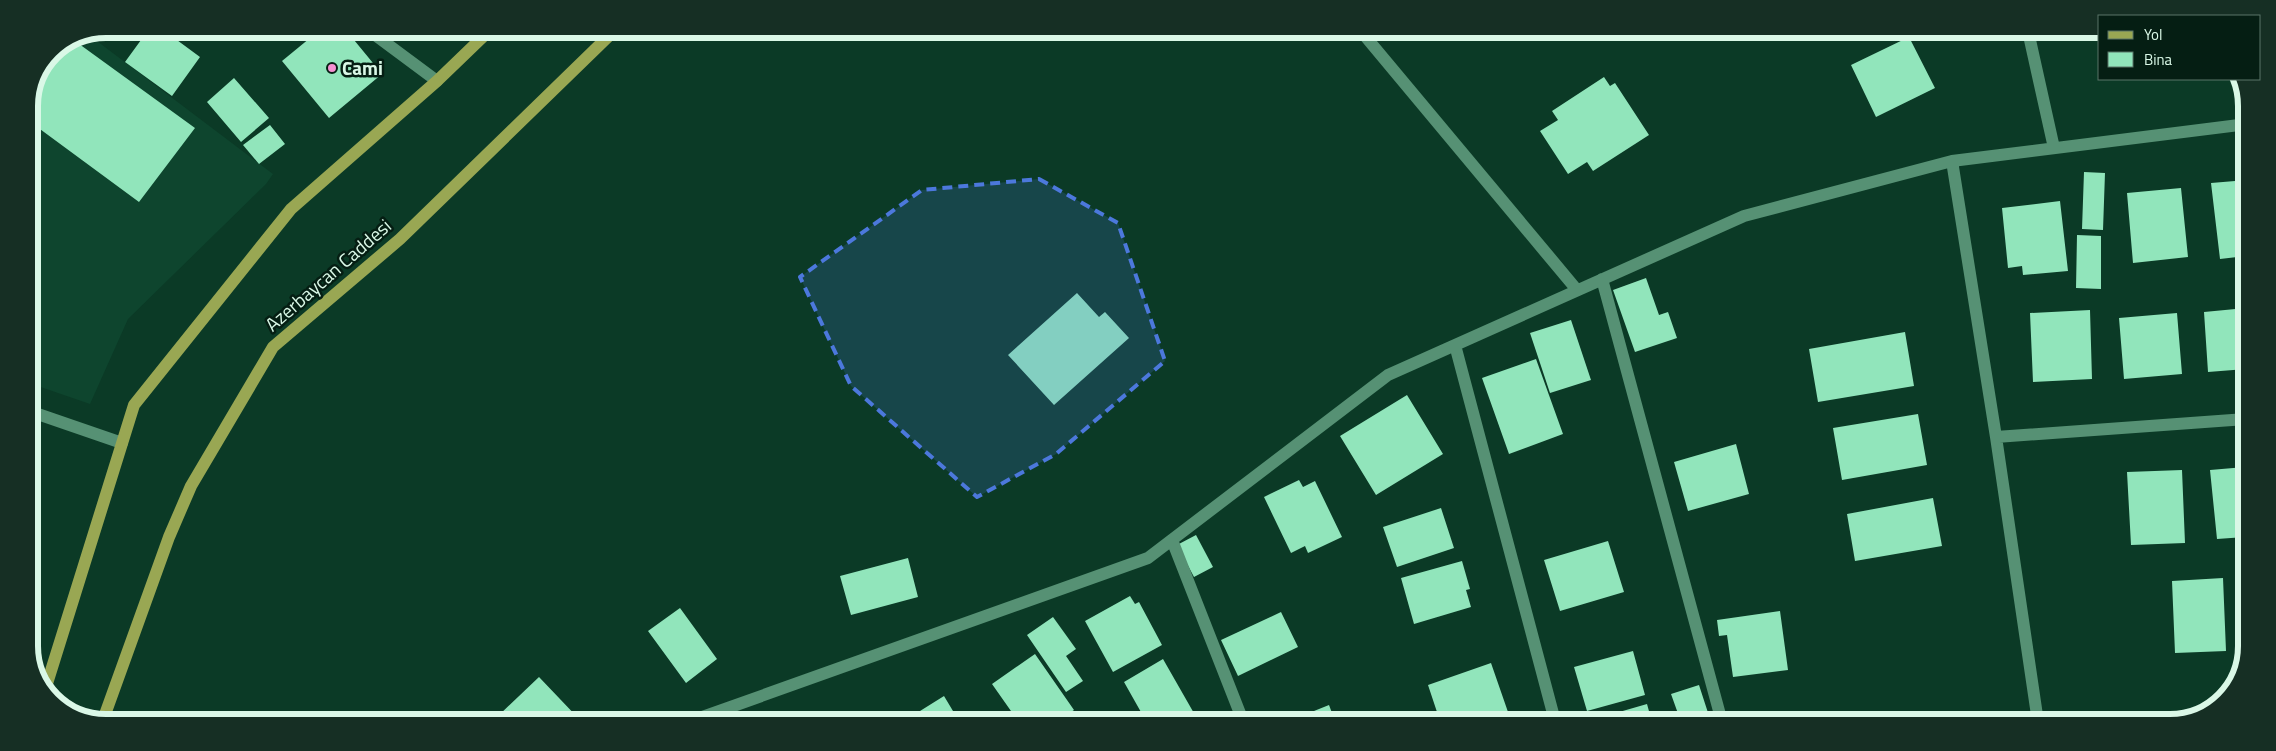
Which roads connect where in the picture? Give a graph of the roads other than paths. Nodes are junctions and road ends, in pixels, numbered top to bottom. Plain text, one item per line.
1 (379, 38) edge
2 (482, 38) edge
3 (607, 38) edge
4 (1367, 38) edge
5 (2030, 38) edge
6 (437, 82) junction
7 (2238, 125) edge
8 (2054, 148) junction
9 (1952, 161) junction
10 (1602, 279) junction
11 (1577, 290) junction
12 (1455, 345) junction
13 (38, 415) edge
14 (2238, 420) edge
15 (1996, 437) junction
16 (122, 443) junction
17 (1172, 540) junction
18 (48, 681) edge
19 (105, 714) edge
20 (711, 714) edge
21 (1241, 714) edge
22 (1552, 714) edge
23 (1720, 714) edge
24 (2037, 714) edge

1 - 6 street
2 - 6 main road
3 - 19 main road, Azerbaycan Caddesi
4 - 11 street
5 - 8 street
6 - 16 main road
7 - 8 street
8 - 9 street
9 - 10 street
9 - 15 street
10 - 11 street
10 - 23 street
11 - 12 street
12 - 17 street
12 - 22 street
13 - 16 street
14 - 15 street
15 - 24 street
16 - 18 main road
17 - 20 street
17 - 21 street

